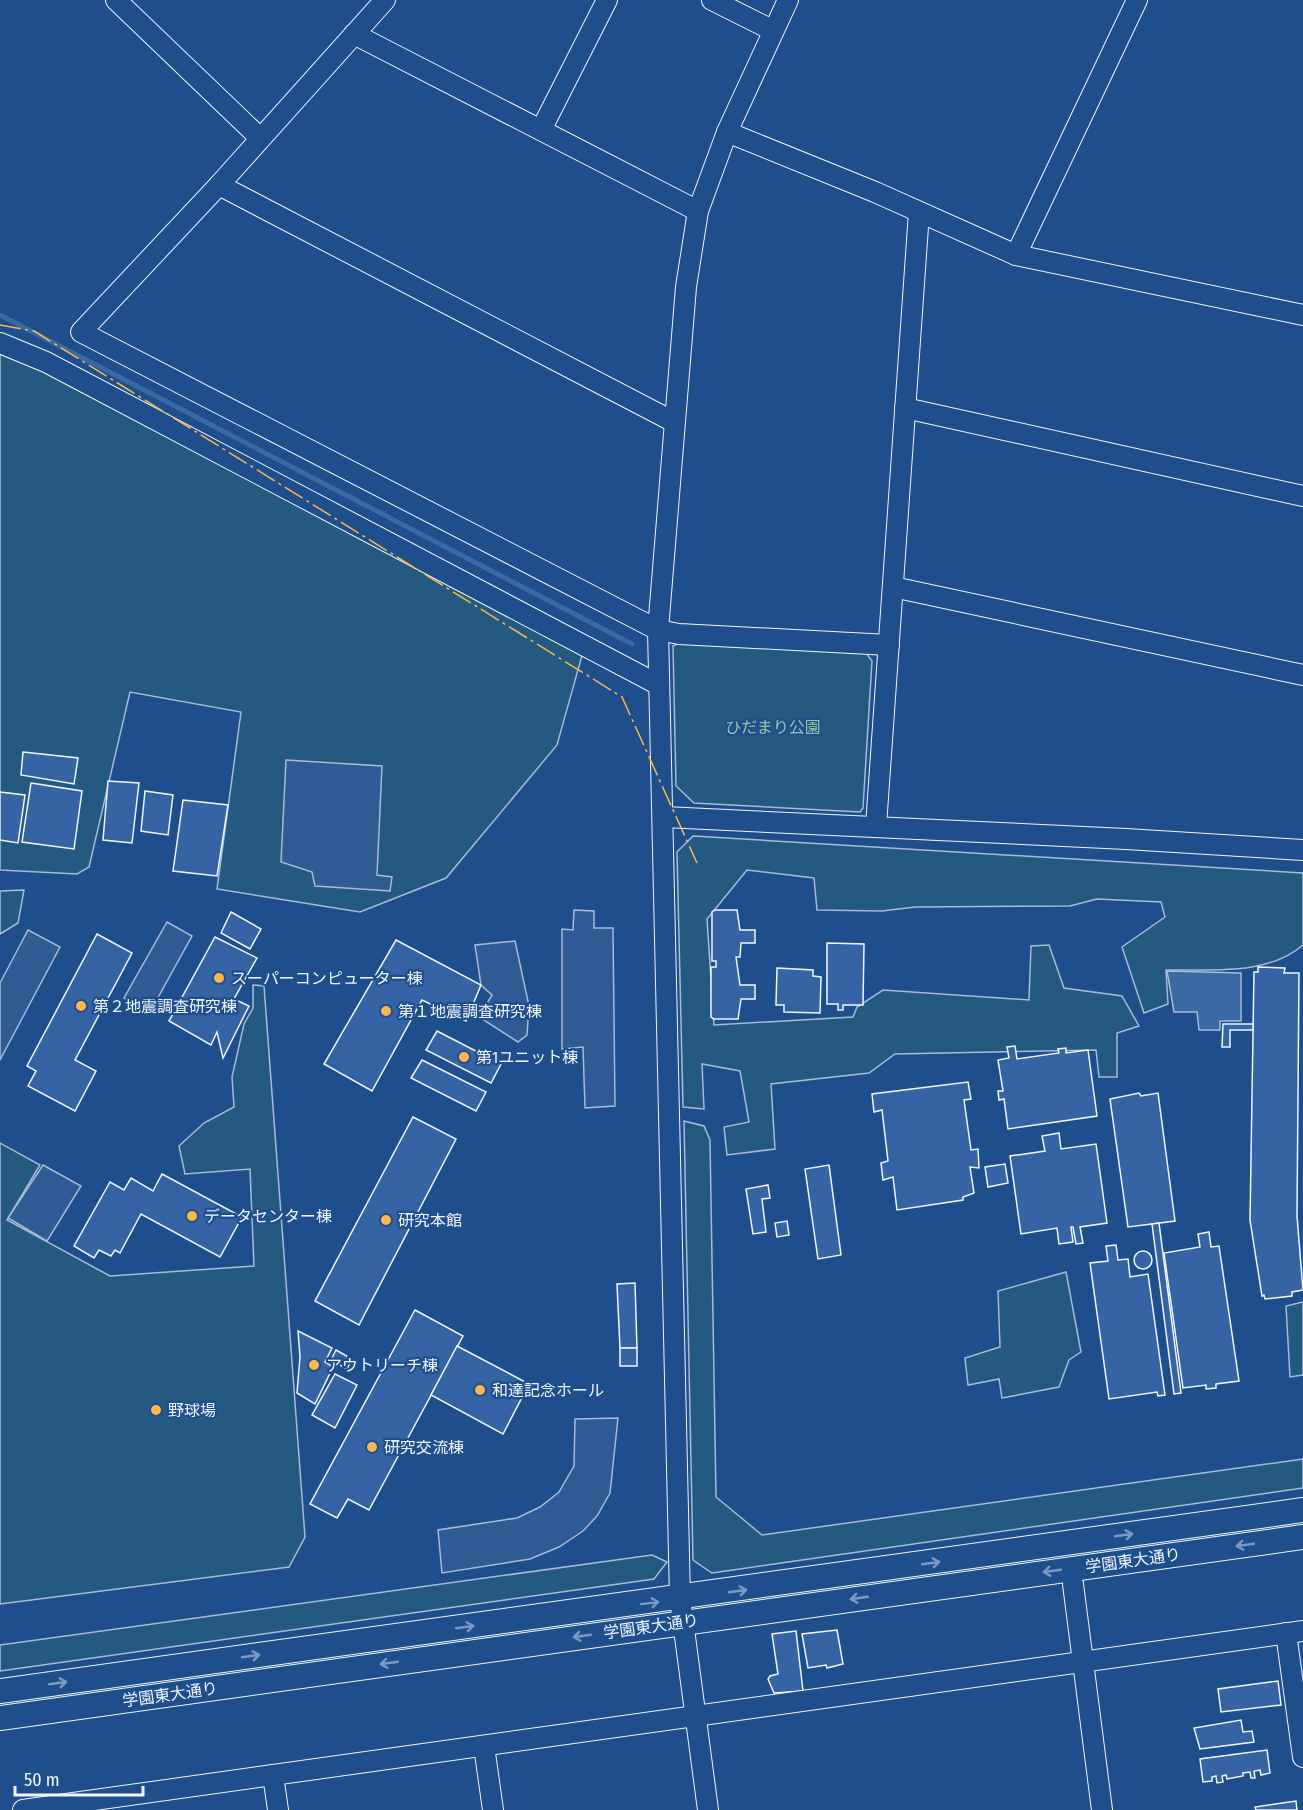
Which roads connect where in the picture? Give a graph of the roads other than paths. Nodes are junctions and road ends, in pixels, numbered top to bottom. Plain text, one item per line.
1 (116, 0) edge
2 (385, 0) edge
3 (608, 0) edge
4 (712, 0) edge
5 (788, 0) edge
6 (1137, 0) edge
7 (772, 30) junction
8 (354, 34) junction
9 (541, 130) junction
10 (727, 132) junction
11 (260, 138) junction
12 (219, 184) junction
13 (698, 211) junction
14 (919, 213) junction
15 (1016, 255) junction
16 (1303, 315) edge
17 (0, 343) edge
18 (905, 408) junction
19 (675, 422) junction
20 (1303, 496) edge
21 (893, 587) junction
22 (658, 630) junction
23 (889, 645) junction
24 (1303, 675) edge
25 (659, 685) junction
26 (664, 818) junction
27 (876, 826) junction
28 (1303, 850) edge
29 (1303, 1510) edge
30 (1303, 1537) edge
31 (1072, 1584) dead end
32 (681, 1610) junction
33 (1294, 1632) edge
34 (1083, 1661) junction
35 (0, 1691) edge
36 (695, 1716) junction
37 (0, 1718) edge
38 (484, 1746) junction
39 (1303, 1757) edge
40 (273, 1775) junction
41 (86, 1806) edge
42 (23, 1810) edge
43 (278, 1810) edge
44 (493, 1810) edge
45 (708, 1810) edge
46 (1102, 1810) edge

1 - 11 street
2 - 8 street
3 - 9 street
4 - 7 street
5 - 7 street
6 - 15 street
7 - 10 street
8 - 9 street
8 - 11 street
9 - 13 street
10 - 13 street
10 - 14 street
11 - 12 street
12 - 19 street
12 - 22 street
13 - 19 street
14 - 15 street
14 - 18 street
15 - 16 street
17 - 25 street
18 - 20 street
18 - 21 street
19 - 22 street
21 - 23 street
21 - 24 street
22 - 23 street
22 - 25 street
23 - 27 street
25 - 26 street
26 - 27 street
26 - 32 street
27 - 28 street
32 -> 29 main road, 学園東大通り
30 -> 32 main road, 学園東大通り
31 - 34 street
35 -> 32 main road, 学園東大通り
32 - 36 street
32 -> 37 main road, 学園東大通り
33 - 34 street
33 - 39 street
34 - 36 street
34 - 46 street
36 - 38 street
36 - 45 street
38 - 40 street
38 - 44 street
40 - 41 street
40 - 43 street
41 - 42 street

